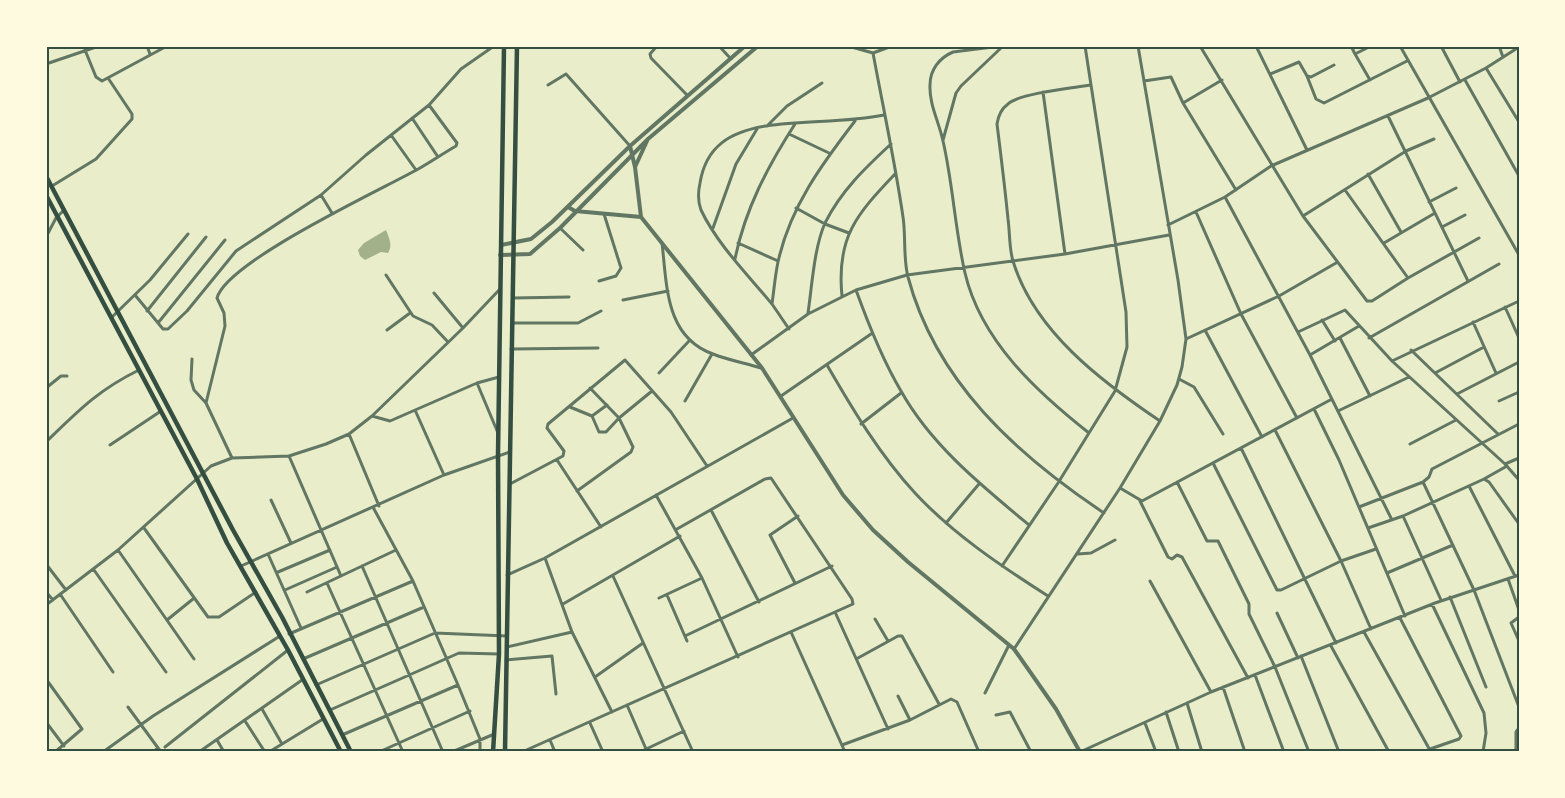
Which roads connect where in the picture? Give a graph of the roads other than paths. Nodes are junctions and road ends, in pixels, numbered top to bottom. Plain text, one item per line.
1 (99, 46) edge
2 (147, 46) edge
3 (167, 46) edge
4 (494, 46) edge
5 (504, 46) edge
6 (517, 46) edge
7 (657, 46) edge
8 (720, 46) edge
9 (745, 46) edge
10 (758, 46) edge
11 (848, 46) edge
12 (892, 46) edge
13 (1002, 46) edge
14 (1085, 46) edge
15 (1138, 46) edge
16 (1200, 46) edge
17 (1256, 46) edge
18 (1351, 46) edge
19 (1371, 46) edge
20 (1400, 46) edge
21 (1441, 46) edge
22 (1499, 46) edge
23 (1519, 47) edge
24 (86, 50) junction
25 (873, 53) junction
26 (150, 54) junction
27 (1354, 54) junction
28 (1503, 57) junction
29 (731, 59) junction
30 (1407, 61) junction
31 (46, 64) edge
32 (1334, 65) dead end
33 (1486, 68) junction
34 (1270, 74) junction
35 (1307, 76) junction
36 (108, 78) junction
37 (1222, 80) junction
38 (1370, 80) junction
39 (1464, 80) junction
40 (1144, 81) junction
41 (1460, 82) junction
42 (822, 83) dead end
43 (548, 85) dead end
44 (1091, 85) junction
45 (1043, 92) junction
46 (687, 95) junction
47 (1428, 98) junction
48 (1183, 103) junction
49 (429, 105) junction
50 (504, 106) junction
51 (516, 107) junction
52 (884, 115) junction
53 (1388, 116) junction
54 (412, 118) junction
55 (855, 121) junction
56 (1519, 122) edge
57 (796, 124) junction
58 (767, 126) junction
59 (757, 128) junction
60 (789, 134) junction
61 (391, 135) junction
62 (648, 139) junction
63 (1434, 139) dead end
64 (943, 140) junction
65 (891, 144) junction
66 (630, 146) junction
67 (1306, 150) junction
68 (1406, 151) junction
69 (829, 154) junction
70 (632, 155) junction
71 (438, 157) junction
72 (1271, 166) junction
73 (635, 167) junction
74 (416, 170) junction
75 (896, 174) junction
76 (1368, 174) junction
77 (46, 176) edge
78 (1519, 176) edge
79 (52, 186) junction
80 (1456, 188) dead end
81 (1236, 190) junction
82 (1345, 190) junction
83 (46, 195) edge
84 (321, 195) junction
85 (1225, 197) junction
86 (48, 202) edge
87 (1430, 202) junction
88 (568, 207) junction
89 (796, 208) junction
90 (64, 210) junction
91 (575, 211) junction
92 (1196, 212) junction
93 (332, 213) junction
94 (1435, 213) junction
95 (604, 214) junction
96 (58, 215) junction
97 (1465, 215) dead end
98 (1302, 216) junction
99 (641, 217) junction
100 (825, 224) junction
101 (1168, 225) junction
102 (1442, 227) junction
103 (560, 228) junction
104 (713, 229) junction
105 (1401, 232) junction
106 (849, 233) junction
107 (188, 234) dead end
108 (1169, 235) junction
109 (46, 237) edge
110 (206, 237) dead end
111 (1479, 238) dead end
112 (225, 240) dead end
113 (661, 241) junction
114 (738, 243) junction
115 (1384, 243) junction
116 (514, 244) junction
117 (501, 245) junction
118 (1114, 246) junction
119 (583, 250) dead end
120 (1454, 252) junction
121 (1065, 254) junction
122 (500, 255) junction
123 (1519, 255) edge
124 (514, 256) junction
125 (735, 259) junction
126 (1013, 260) junction
127 (778, 262) junction
128 (1336, 263) junction
129 (1499, 264) dead end
130 (964, 266) junction
131 (386, 275) dead end
132 (907, 275) junction
133 (1408, 278) junction
134 (599, 281) dead end
135 (1468, 281) junction
136 (500, 289) junction
137 (856, 290) junction
138 (668, 291) junction
139 (434, 293) dead end
140 (135, 295) junction
141 (842, 296) junction
142 (1280, 296) junction
143 (569, 297) dead end
144 (512, 298) junction
145 (623, 300) dead end
146 (1519, 301) edge
147 (772, 304) junction
148 (1505, 307) junction
149 (147, 311) junction
150 (601, 311) dead end
151 (118, 313) junction
152 (410, 313) junction
153 (808, 314) junction
154 (1241, 314) junction
155 (112, 317) junction
156 (1322, 320) junction
157 (1473, 322) junction
158 (158, 323) junction
159 (512, 323) junction
160 (1359, 326) junction
161 (463, 328) junction
162 (788, 328) junction
163 (388, 330) dead end
164 (1206, 332) junction
165 (1298, 332) junction
166 (871, 334) junction
167 (1340, 338) junction
168 (1369, 338) junction
169 (1519, 338) edge
170 (1186, 339) junction
171 (690, 341) junction
172 (1335, 341) junction
173 (448, 342) junction
174 (1484, 346) junction
175 (598, 348) dead end
176 (511, 349) junction
177 (1411, 350) junction
178 (712, 354) junction
179 (752, 355) junction
180 (1310, 355) junction
181 (192, 359) dead end
182 (1392, 361) junction
183 (1519, 362) edge
184 (827, 365) junction
185 (762, 368) junction
186 (139, 370) junction
187 (659, 373) dead end
188 (1435, 373) junction
189 (1496, 373) junction
190 (67, 376) dead end
191 (499, 377) junction
192 (1409, 377) junction
193 (1179, 379) junction
194 (476, 383) junction
195 (46, 388) edge
196 (590, 388) junction
197 (652, 390) junction
198 (1115, 391) junction
199 (1519, 392) edge
200 (902, 393) junction
201 (1457, 394) junction
202 (781, 396) junction
203 (1370, 396) junction
204 (1332, 399) junction
205 (685, 401) dead end
206 (1499, 401) dead end
207 (206, 403) junction
208 (607, 405) junction
209 (570, 407) junction
210 (1314, 409) junction
211 (414, 410) junction
212 (161, 411) junction
213 (1338, 411) junction
214 (372, 416) junction
215 (592, 416) junction
216 (619, 418) junction
217 (793, 418) junction
218 (1297, 418) junction
219 (1456, 420) junction
220 (1160, 421) junction
221 (861, 424) junction
222 (1519, 424) edge
223 (1276, 430) junction
224 (1089, 433) junction
225 (349, 434) junction
226 (1223, 434) dead end
227 (1498, 434) junction
228 (499, 435) junction
229 (1262, 437) junction
230 (46, 442) edge
231 (1481, 443) junction
232 (1410, 444) dead end
233 (110, 445) dead end
234 (1241, 448) junction
235 (510, 452) junction
236 (498, 454) junction
237 (289, 456) junction
238 (232, 458) junction
239 (1519, 458) edge
240 (557, 460) junction
241 (1213, 463) junction
242 (1506, 465) junction
243 (707, 466) junction
244 (203, 473) junction
245 (444, 475) junction
246 (197, 478) junction
247 (1484, 479) junction
248 (1519, 480) edge
249 (1177, 482) junction
250 (1423, 482) junction
251 (1058, 483) junction
252 (509, 484) junction
253 (979, 484) junction
254 (1469, 486) junction
255 (1120, 488) junction
256 (577, 492) junction
257 (656, 495) junction
258 (1381, 498) junction
259 (271, 500) dead end
260 (1140, 501) junction
261 (1433, 503) junction
262 (379, 506) junction
263 (1359, 507) junction
264 (374, 509) junction
265 (711, 510) junction
266 (1104, 513) junction
267 (798, 516) junction
268 (1403, 516) junction
269 (1392, 520) junction
270 (946, 523) junction
271 (1519, 524) edge
272 (1029, 525) junction
273 (601, 527) junction
274 (144, 528) junction
275 (1368, 528) junction
276 (322, 529) junction
277 (677, 529) junction
278 (680, 536) junction
279 (1115, 540) dead end
280 (291, 543) junction
281 (1453, 544) junction
282 (1376, 548) junction
283 (118, 550) junction
284 (330, 550) junction
285 (396, 550) junction
286 (268, 554) junction
287 (1078, 554) junction
288 (545, 558) junction
289 (1420, 559) junction
290 (1341, 561) junction
291 (252, 563) junction
292 (46, 564) edge
293 (241, 566) junction
294 (362, 566) junction
295 (832, 566) junction
296 (1002, 566) junction
297 (337, 567) junction
298 (94, 570) junction
299 (278, 572) junction
300 (1387, 573) junction
301 (507, 575) junction
302 (341, 576) junction
303 (613, 576) junction
304 (1517, 576) edge
305 (1306, 577) junction
306 (702, 578) junction
307 (1508, 578) junction
308 (413, 581) junction
309 (1150, 581) dead end
310 (327, 583) junction
311 (795, 583) junction
312 (66, 590) junction
313 (286, 590) junction
314 (1474, 590) junction
315 (46, 592) edge
316 (256, 592) junction
317 (307, 592) dead end
318 (60, 594) junction
319 (667, 595) junction
320 (376, 596) junction
321 (1048, 596) junction
322 (659, 598) dead end
323 (1450, 598) junction
324 (53, 600) junction
325 (193, 600) junction
326 (1441, 600) junction
327 (760, 602) junction
328 (563, 604) junction
329 (1432, 604) junction
330 (46, 605) edge
331 (424, 607) junction
332 (341, 610) junction
333 (1519, 610) edge
334 (835, 612) junction
335 (1277, 613) dead end
336 (1404, 616) junction
337 (1519, 617) edge
338 (876, 618) dead end
339 (1400, 618) junction
340 (723, 619) junction
341 (167, 620) junction
342 (388, 622) junction
343 (301, 628) junction
344 (1371, 629) junction
345 (791, 631) junction
346 (572, 632) junction
347 (1364, 632) junction
348 (435, 633) junction
349 (289, 634) junction
350 (280, 636) junction
351 (499, 636) junction
352 (507, 636) junction
353 (685, 636) junction
354 (352, 637) junction
355 (687, 641) dead end
356 (888, 641) junction
357 (1519, 641) edge
358 (643, 643) junction
359 (1336, 643) junction
360 (1009, 645) junction
361 (1330, 646) junction
362 (507, 647) junction
363 (399, 648) junction
364 (1014, 649) junction
365 (288, 650) junction
366 (498, 654) junction
367 (738, 657) junction
368 (1299, 657) junction
369 (858, 658) junction
370 (194, 659) dead end
371 (302, 659) junction
372 (446, 660) junction
373 (506, 660) junction
374 (364, 664) junction
375 (1275, 667) junction
376 (113, 672) dead end
377 (166, 672) dead end
378 (410, 674) junction
379 (1256, 675) junction
380 (595, 677) junction
381 (1248, 678) junction
382 (46, 679) edge
383 (302, 680) junction
384 (316, 685) junction
385 (458, 685) junction
386 (1223, 687) junction
387 (1486, 687) dead end
388 (374, 690) junction
389 (665, 690) junction
390 (1211, 692) junction
391 (985, 693) dead end
392 (556, 694) dead end
393 (898, 696) dead end
394 (1517, 697) edge
395 (422, 701) junction
396 (1187, 702) junction
397 (940, 704) junction
398 (627, 705) junction
399 (128, 707) dead end
400 (1519, 707) edge
401 (262, 709) junction
402 (330, 710) junction
403 (470, 711) junction
404 (612, 712) junction
405 (1166, 712) junction
406 (996, 715) dead end
407 (386, 716) junction
408 (323, 719) junction
409 (910, 720) junction
410 (245, 721) junction
411 (590, 723) junction
412 (1145, 723) junction
413 (47, 724) edge
414 (140, 724) junction
415 (432, 727) junction
416 (1519, 728) edge
417 (888, 729) junction
418 (684, 731) junction
419 (342, 735) junction
420 (492, 735) junction
421 (480, 739) junction
422 (217, 740) junction
423 (550, 740) junction
424 (399, 743) junction
425 (282, 744) junction
426 (842, 745) junction
427 (64, 746) junction
428 (165, 747) dead end
429 (646, 749) junction
430 (160, 750) edge
431 (1431, 751) edge
432 (55, 752) edge
433 (103, 752) edge
434 (154, 752) edge
435 (199, 752) edge
436 (224, 752) edge
437 (265, 752) edge
438 (269, 752) edge
439 (341, 752) edge
440 (351, 752) edge
441 (378, 752) edge
442 (403, 752) edge
443 (443, 752) edge
444 (452, 752) edge
445 (480, 752) edge
446 (493, 752) edge
447 (504, 752) edge
448 (522, 752) edge
449 (556, 752) edge
450 (603, 752) edge
451 (640, 752) edge
452 (693, 752) edge
453 (845, 752) edge
454 (979, 752) edge
455 (1031, 752) edge
456 (1080, 752) edge
457 (1156, 752) edge
458 (1179, 752) edge
459 (1202, 752) edge
460 (1245, 752) edge
461 (1284, 752) edge
462 (1309, 752) edge
463 (1339, 752) edge
464 (1389, 752) edge
465 (1483, 752) edge
466 (1516, 752) edge

1 - 24 street
2 - 26 street
3 - 26 street
4 - 49 street
5 - 50 main road
6 - 51 main road
7 - 46 street
8 - 29 street
9 - 29 street
10 - 62 street
11 - 25 street
12 - 25 street
13 - 64 street
13 - 64 street
14 - 44 street
15 - 40 street
16 - 37 street
17 - 34 street
18 - 27 street
19 - 27 street
20 - 30 street
21 - 41 street
22 - 28 street
23 - 28 street
24 - 31 street
24 - 36 street
25 - 52 street
26 - 36 street
27 - 38 street
28 - 33 street
29 - 46 street
30 - 38 street
30 - 47 street
32 - 35 street
33 - 39 street
33 - 56 street
34 - 35 street
34 - 67 street
35 - 38 street
36 - 79 street
37 - 48 street
37 - 72 street
39 - 41 street
39 - 78 street
40 - 48 street
40 - 101 street
41 - 47 street
42 - 58 street
43 - 66 street
44 - 45 street
44 - 118 street
45 - 121 street
45 - 126 street
46 - 66 street
47 - 53 street
47 - 123 street
48 - 81 street
49 - 54 street
49 - 71 street
50 - 51 main road
50 - 117 main road
51 - 116 main road
52 - 55 street
52 - 65 street
53 - 67 street
53 - 68 street
54 - 61 street
54 - 71 street
55 - 57 street
55 - 69 street
57 - 58 street
57 - 60 street
58 - 59 street
59 - 104 street
59 - 104 street
60 - 69 street
60 - 114 street
61 - 74 street
61 - 84 street
62 - 70 street
62 - 73 street
63 - 68 street
64 - 130 street
65 - 75 street
65 - 100 street
66 - 70 street
66 - 88 street
67 - 72 street
68 - 76 street
68 - 87 street
69 - 89 street
70 - 73 street
70 - 91 street
71 - 74 street
72 - 81 street
72 - 98 street
73 - 99 street
74 - 93 street
75 - 106 street
75 - 132 street
76 - 82 street
76 - 105 street
77 - 79 main road
79 - 90 main road
80 - 87 street
81 - 85 street
82 - 98 street
82 - 115 street
83 - 86 main road
84 - 93 street
84 - 158 street
85 - 92 street
85 - 142 street
86 - 96 main road
87 - 94 street
88 - 91 street
88 - 116 street
89 - 100 street
89 - 127 street
90 - 96 street
90 - 151 main road
91 - 95 street
91 - 103 street
92 - 101 street
92 - 154 street
93 - 207 street
94 - 102 street
94 - 105 street
95 - 99 street
95 - 134 street
96 - 109 street
96 - 155 main road
97 - 102 street
98 - 128 street
99 - 113 street
100 - 106 street
100 - 153 street
101 - 108 street
102 - 120 street
103 - 119 street
103 - 124 street
104 - 125 street
105 - 115 street
106 - 141 street
107 - 140 street
108 - 118 street
108 - 170 street
110 - 149 street
111 - 120 street
112 - 158 street
113 - 138 street
113 - 179 street
114 - 125 street
114 - 127 street
115 - 133 street
116 - 117 street
116 - 124 main road
117 - 122 main road
118 - 121 street
118 - 198 street
120 - 133 street
120 - 135 street
121 - 126 street
122 - 124 street
122 - 136 main road
124 - 144 main road
125 - 147 street
126 - 130 street
126 - 198 street
127 - 147 street
128 - 133 street
128 - 142 street
129 - 135 street
130 - 132 street
130 - 224 street
131 - 152 street
132 - 137 street
132 - 251 street
135 - 168 street
136 - 161 street
136 - 191 main road
137 - 141 street
137 - 166 street
138 - 145 street
138 - 171 street
139 - 161 street
140 - 149 street
140 - 151 street
141 - 153 street
142 - 154 street
142 - 165 street
143 - 144 street
144 - 159 main road
146 - 148 street
147 - 162 street
148 - 157 street
148 - 169 street
149 - 158 street
150 - 159 street
151 - 155 street
151 - 244 main road
152 - 163 street
152 - 173 street
153 - 162 street
154 - 164 street
154 - 218 street
155 - 186 main road
156 - 160 street
156 - 165 street
156 - 172 street
157 - 174 street
157 - 177 street
159 - 176 main road
160 - 167 street
160 - 168 street
161 - 173 street
162 - 179 street
164 - 170 street
164 - 229 street
165 - 180 street
166 - 184 street
166 - 200 street
167 - 172 street
167 - 203 street
168 - 182 street
170 - 193 street
171 - 178 street
171 - 187 street
172 - 180 street
173 - 214 street
174 - 188 street
174 - 189 street
175 - 176 street
176 - 235 main road
177 - 182 street
177 - 188 street
178 - 185 street
178 - 205 street
179 - 185 street
180 - 204 street
181 - 207 street
182 - 192 street
183 - 189 street
184 - 202 street
184 - 221 street
185 - 202 street
186 - 212 main road
186 - 230 street
188 - 201 street
189 - 201 street
190 - 195 street
191 - 194 street
191 - 228 main road
192 - 203 street
192 - 219 street
193 - 220 street
193 - 226 street
194 - 211 street
194 - 228 street
196 - 197 street
196 - 208 street
196 - 209 street
197 - 216 street
197 - 243 street
198 - 220 street
198 - 224 street
199 - 206 street
200 - 221 street
200 - 253 street
201 - 227 street
202 - 217 street
203 - 213 street
204 - 210 street
204 - 213 street
207 - 238 street
208 - 215 street
208 - 216 street
209 - 215 street
209 - 240 street
210 - 218 street
210 - 263 street
211 - 214 street
211 - 245 street
212 - 233 street
212 - 246 main road
213 - 258 street
214 - 225 street
215 - 216 street
216 - 256 street
217 - 243 street
217 - 360 street
218 - 223 street
219 - 231 street
219 - 232 street
220 - 255 street
221 - 270 street
222 - 227 street
223 - 229 street
223 - 290 street
224 - 251 street
225 - 237 street
225 - 262 street
227 - 231 street
228 - 236 main road
229 - 234 street
231 - 242 street
231 - 250 street
234 - 241 street
234 - 305 street
235 - 236 street
235 - 252 main road
236 - 245 street
236 - 351 main road
237 - 238 street
237 - 276 street
238 - 244 street
239 - 242 street
240 - 252 street
240 - 256 street
241 - 249 street
241 - 305 street
242 - 247 street
242 - 248 street
243 - 257 street
244 - 246 street
244 - 291 main road
245 - 262 street
246 - 274 street
246 - 293 main road
247 - 254 street
247 - 271 street
249 - 260 street
249 - 375 street
250 - 258 street
250 - 261 street
251 - 266 street
251 - 272 street
252 - 301 main road
253 - 270 street
253 - 272 street
254 - 261 street
254 - 304 street
255 - 260 street
255 - 266 street
256 - 273 street
257 - 273 street
257 - 277 street
258 - 263 street
258 - 269 street
259 - 280 street
260 - 381 street
261 - 268 street
261 - 281 street
262 - 264 street
263 - 275 street
264 - 276 street
264 - 285 street
265 - 267 street
265 - 277 street
265 - 327 street
266 - 287 street
267 - 295 street
267 - 311 street
268 - 269 street
268 - 289 street
269 - 275 street
270 - 296 street
272 - 296 street
273 - 288 street
274 - 283 street
274 - 325 street
275 - 282 street
276 - 280 street
276 - 284 street
277 - 278 street
278 - 303 street
278 - 306 street
279 - 287 street
280 - 286 street
281 - 289 street
281 - 314 street
282 - 290 street
282 - 300 street
283 - 298 street
283 - 341 street
284 - 297 street
284 - 299 street
285 - 294 street
285 - 308 street
286 - 291 street
286 - 299 street
287 - 321 street
288 - 301 street
288 - 328 street
289 - 300 street
289 - 326 street
290 - 305 street
290 - 344 street
291 - 293 street
291 - 349 main road
292 - 312 street
293 - 316 main road
294 - 302 street
294 - 320 street
295 - 311 street
295 - 334 street
296 - 321 street
297 - 302 street
297 - 313 street
298 - 312 street
298 - 377 street
299 - 313 street
300 - 336 street
301 - 352 main road
302 - 310 street
303 - 328 street
303 - 358 street
304 - 307 street
305 - 359 street
306 - 319 street
306 - 340 street
307 - 314 street
307 - 333 street
308 - 320 street
308 - 331 street
309 - 390 street
310 - 317 street
310 - 332 street
311 - 327 street
312 - 318 street
313 - 343 street
314 - 323 street
314 - 394 street
315 - 324 street
316 - 325 street
316 - 350 main road
318 - 324 street
318 - 376 street
319 - 322 street
319 - 353 street
320 - 332 street
320 - 342 street
321 - 364 street
323 - 326 street
323 - 387 street
324 - 330 street
325 - 341 street
326 - 329 street
327 - 340 street
328 - 346 street
329 - 336 street
329 - 465 street
331 - 342 street
331 - 348 street
332 - 343 street
332 - 354 street
334 - 345 street
334 - 369 street
335 - 368 street
336 - 339 street
337 - 357 street
338 - 356 street
339 - 344 street
339 - 431 street
340 - 353 street
340 - 367 street
341 - 370 street
342 - 354 street
342 - 363 street
343 - 349 street
344 - 347 street
345 - 367 street
345 - 426 street
346 - 362 street
346 - 380 street
347 - 359 street
347 - 431 street
348 - 351 street
348 - 363 street
348 - 372 street
349 - 371 main road
350 - 365 main road
350 - 414 street
351 - 352 street
351 - 366 main road
352 - 362 main road
353 - 355 street
354 - 371 street
354 - 374 street
356 - 369 street
356 - 397 street
358 - 380 street
358 - 389 street
359 - 361 street
360 - 364 street
360 - 391 street
361 - 368 street
361 - 464 street
362 - 373 main road
363 - 374 street
363 - 378 street
364 - 456 street
365 - 383 main road
365 - 428 street
366 - 372 street
366 - 420 main road
367 - 389 street
368 - 375 street
368 - 463 street
369 - 417 street
371 - 384 main road
372 - 378 street
372 - 385 street
373 - 392 street
373 - 447 main road
374 - 384 street
374 - 388 street
375 - 379 street
375 - 462 street
378 - 388 street
378 - 395 street
379 - 381 street
379 - 461 street
380 - 404 street
381 - 386 street
382 - 427 street
383 - 401 street
383 - 408 main road
384 - 402 main road
385 - 395 street
385 - 403 street
386 - 390 street
386 - 460 street
388 - 402 street
388 - 407 street
389 - 398 street
389 - 418 street
390 - 396 street
393 - 409 street
394 - 400 street
395 - 407 street
395 - 415 street
396 - 405 street
396 - 459 street
397 - 409 street
397 - 454 street
398 - 404 street
398 - 429 street
399 - 414 street
401 - 410 street
401 - 425 street
402 - 419 main road
403 - 415 street
403 - 421 street
404 - 411 street
405 - 412 street
405 - 458 street
406 - 455 street
407 - 419 street
407 - 424 street
408 - 425 street
408 - 439 main road
409 - 417 street
410 - 422 street
410 - 437 street
411 - 423 street
411 - 450 street
412 - 456 street
412 - 457 street
413 - 427 street
414 - 430 street
414 - 433 street
415 - 424 street
415 - 443 street
416 - 466 street
417 - 426 street
418 - 429 street
418 - 452 street
419 - 440 main road
420 - 421 street
420 - 446 main road
421 - 444 street
421 - 445 street
422 - 435 street
422 - 436 street
423 - 448 street
423 - 449 street
424 - 441 street
424 - 442 street
425 - 438 street
426 - 453 street
427 - 432 street
429 - 451 street
430 - 434 street

